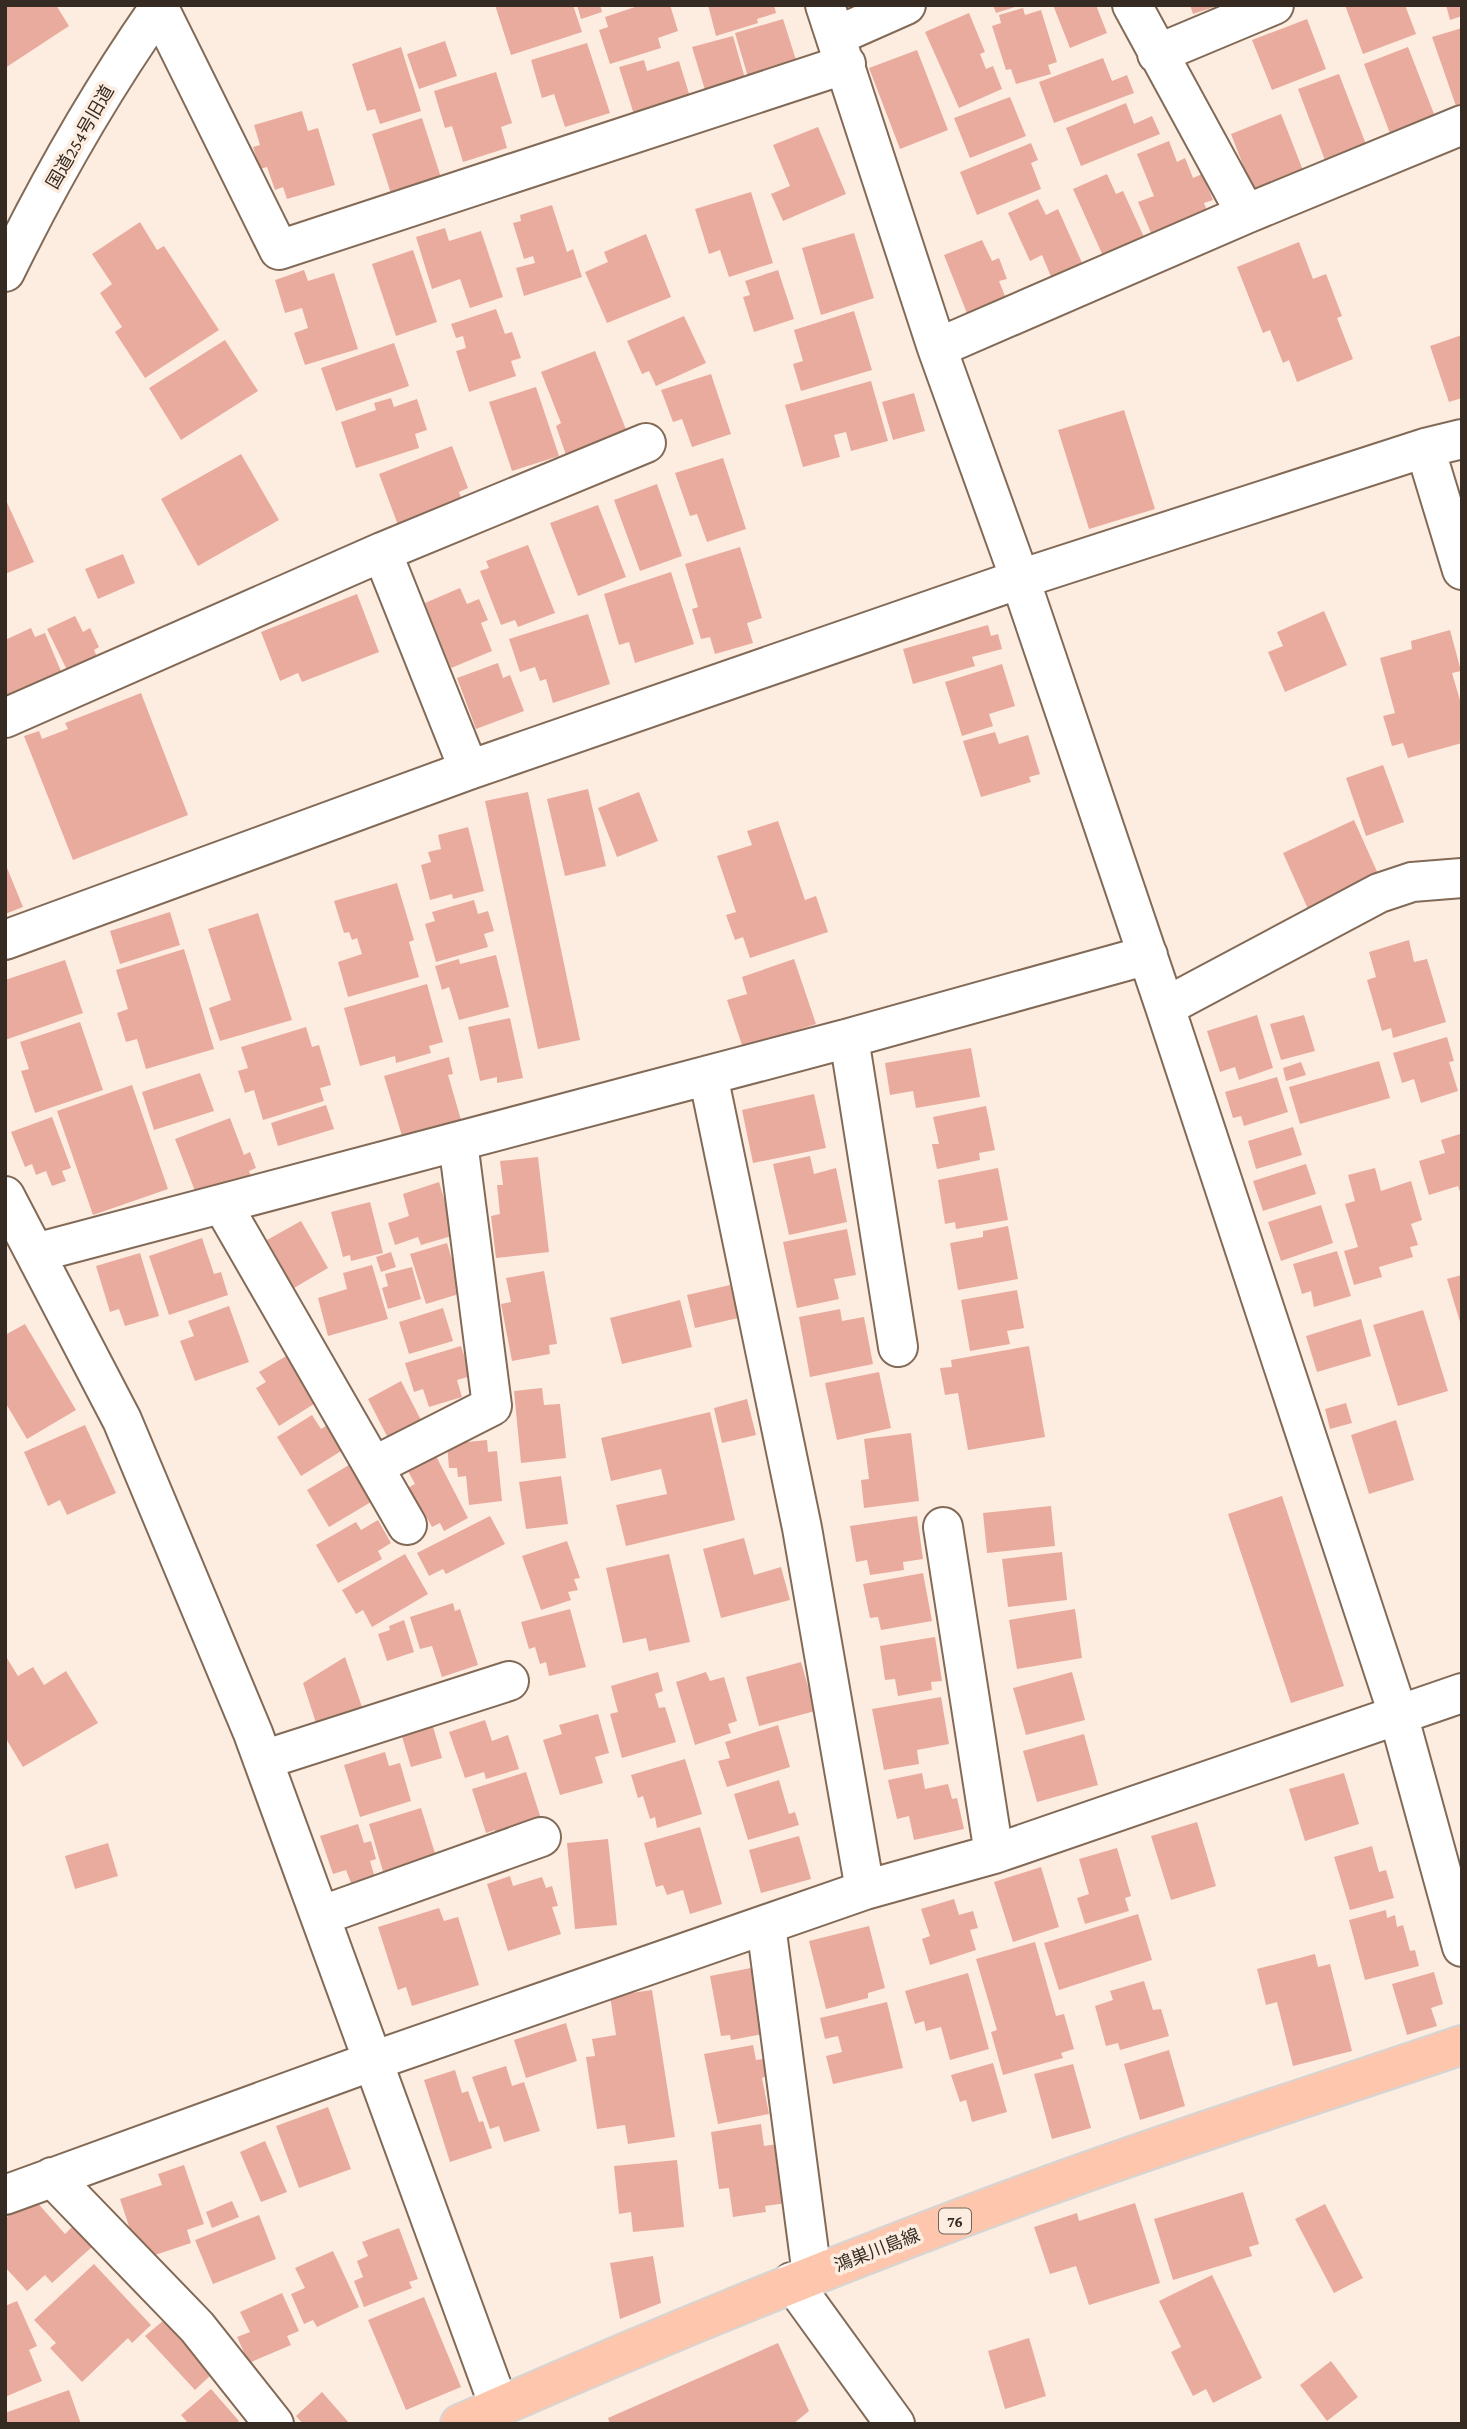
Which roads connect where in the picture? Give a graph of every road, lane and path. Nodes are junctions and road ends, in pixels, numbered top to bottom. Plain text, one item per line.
1 (906, 5) edge
2 (1132, 5) edge
3 (1273, 5) edge
4 (160, 7) edge
5 (836, 35) edge
6 (1157, 54) junction
7 (1462, 125) edge
8 (1246, 214) junction
9 (5, 272) edge
10 (937, 348) junction
11 (1462, 439) edge
12 (646, 443) dead end
13 (1425, 448) junction
14 (382, 552) junction
15 (1462, 570) edge
16 (1020, 579) junction
17 (5, 718) edge
18 (469, 770) junction
19 (1462, 878) edge
20 (5, 940) edge
21 (1147, 955) junction
22 (1165, 1007) junction
23 (849, 1038) junction
24 (708, 1075) junction
25 (458, 1142) junction
26 (5, 1196) edge
27 (222, 1204) junction
28 (35, 1253) junction
29 (898, 1347) dead end
30 (374, 1466) junction
31 (407, 1525) dead end
32 (943, 1527) dead end
33 (509, 1681) dead end
34 (1462, 1693) edge
35 (1398, 1714) junction
36 (263, 1760) junction
37 (541, 1837) dead end
38 (994, 1854) junction
39 (865, 1890) junction
40 (320, 1916) junction
41 (766, 1925) junction
42 (1462, 1947) edge
43 (1462, 2045) edge
44 (373, 2061) junction
45 (52, 2177) junction
46 (5, 2194) edge
47 (802, 2278) junction
48 (499, 2406) junction
49 (274, 2424) edge
50 (460, 2424) edge
51 (895, 2424) edge

1 - 5 street
2 - 6 street
3 - 6 street
4 - 5 street
4 - 9 street, 国道254号旧道
5 - 10 street
6 - 8 street
7 - 8 street
8 - 10 street
10 - 16 street
11 - 13 street
12 - 14 street
13 - 15 street
13 - 16 street
14 - 17 street
14 - 18 street
16 - 18 street
16 - 21 street
18 - 20 street
19 - 22 street
21 - 22 street
21 - 23 street
22 - 35 street
23 - 24 street
23 - 29 street
24 - 25 street
24 - 39 street
25 - 27 street
25 - 30 street
26 - 28 street
27 - 28 street
27 - 30 street
28 - 36 street
30 - 31 street
32 - 38 street
33 - 36 street
34 - 35 street
35 - 38 street
35 - 42 street
36 - 40 street
37 - 40 street
38 - 39 street
39 - 41 street
40 - 44 street
41 - 44 street
41 - 47 street
43 - 47 main road, 鴻巣川島線 / 76
44 - 45 street
44 - 48 street
45 - 46 street
45 - 49 street
47 - 48 main road, 鴻巣川島線 / 76
47 - 51 street
48 - 50 main road, 鴻巣川島線 / 76

